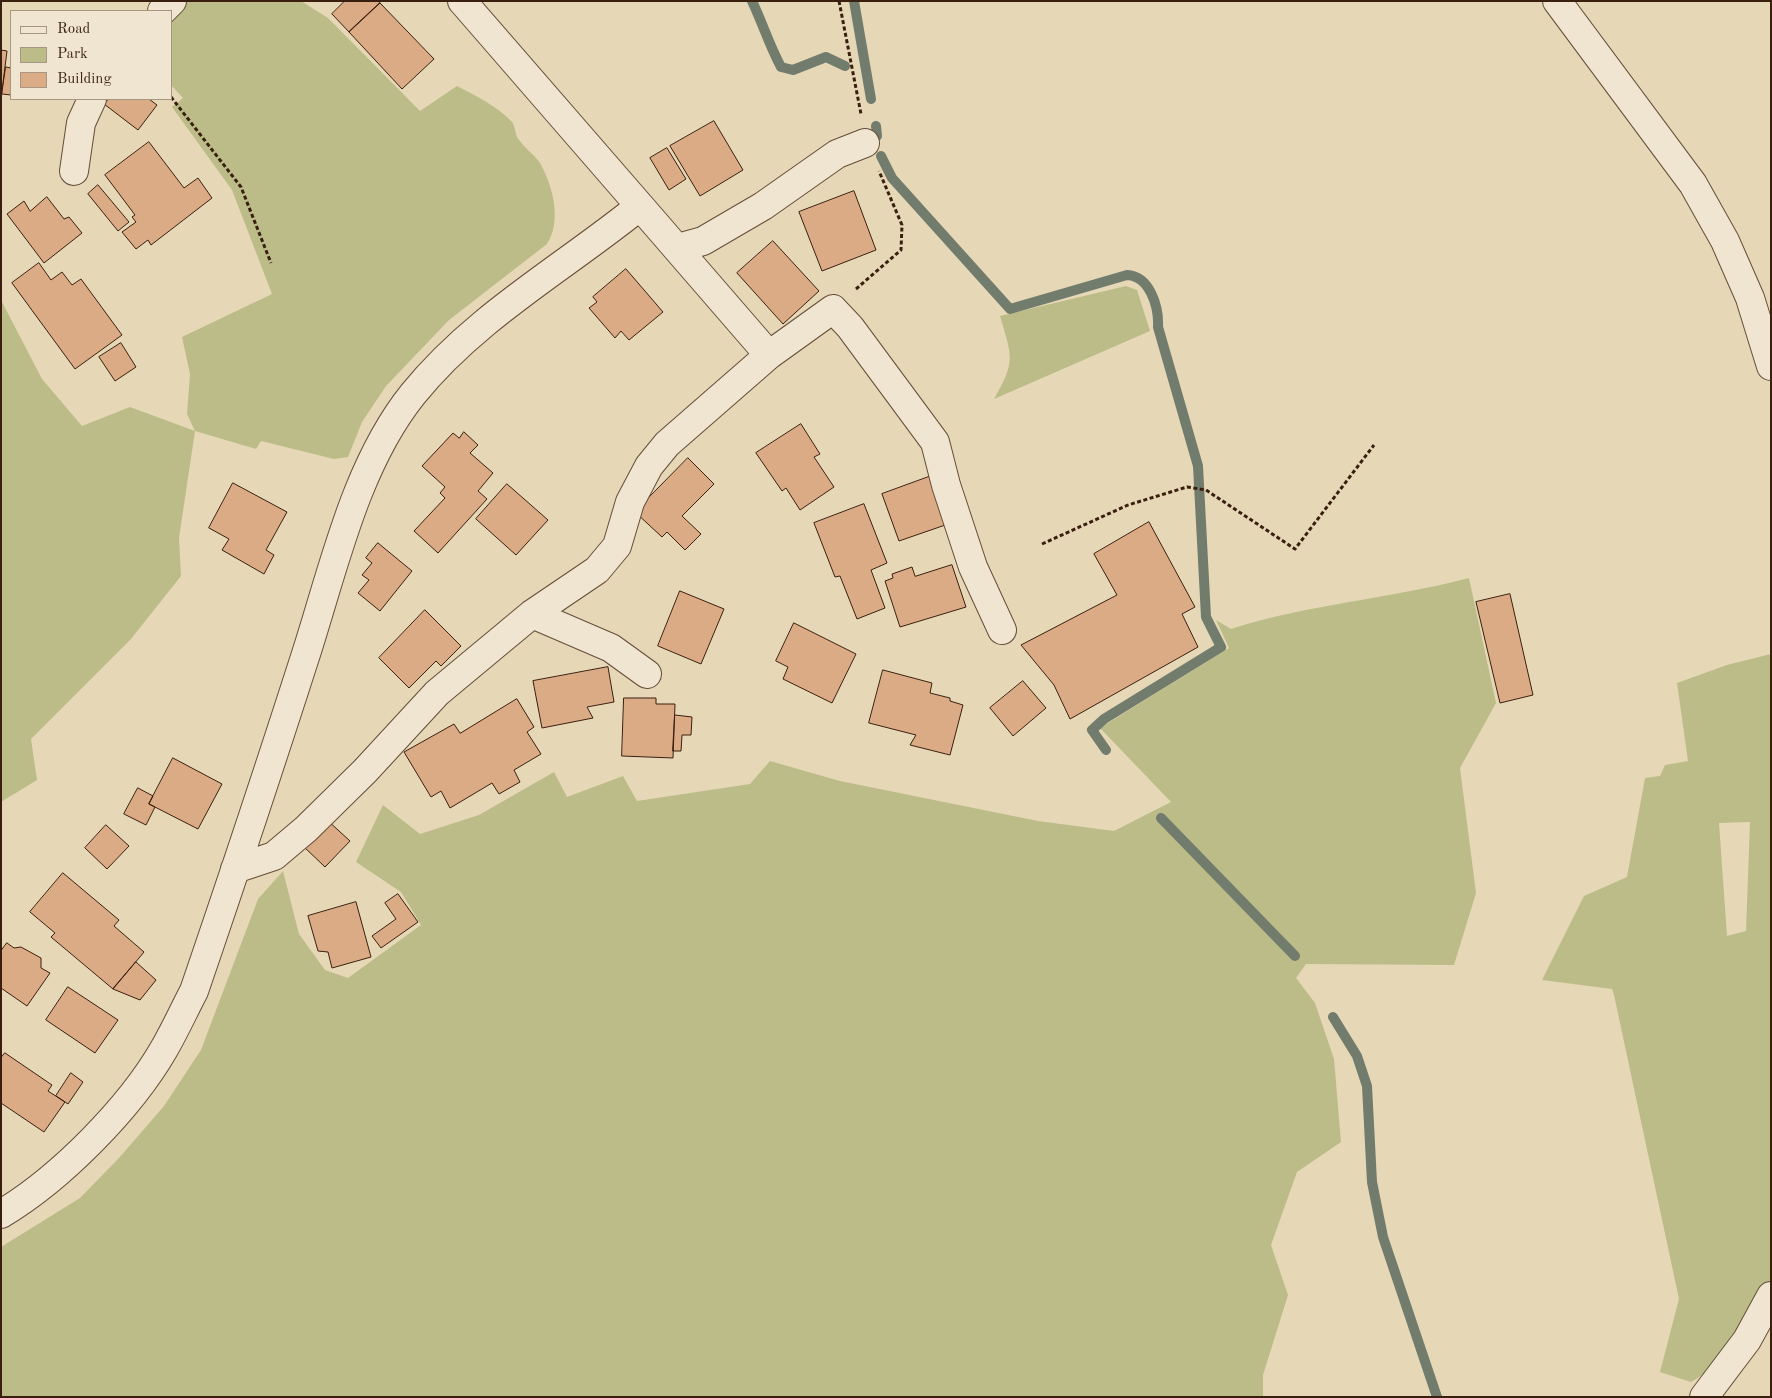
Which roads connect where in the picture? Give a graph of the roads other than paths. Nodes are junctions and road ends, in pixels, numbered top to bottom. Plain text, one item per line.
1 (172, 1) edge
2 (462, 1) edge
3 (1557, 1) edge
4 (163, 10) edge
5 (92, 100) edge
6 (865, 143) dead end
7 (74, 171) dead end
8 (640, 206) junction
9 (678, 248) junction
10 (769, 355) junction
11 (1771, 366) edge
12 (532, 614) junction
13 (1002, 630) dead end
14 (648, 674) dead end
15 (236, 869) junction
16 (1, 1214) edge
17 (1771, 1296) edge
18 (1704, 1397) edge

1 - 4 street
2 - 8 street
3 - 11 street
5 - 7 street
6 - 9 street
8 - 9 street
8 - 15 street
9 - 10 street
10 - 12 street
10 - 13 street
12 - 14 street
12 - 15 street
15 - 16 street
17 - 18 street

